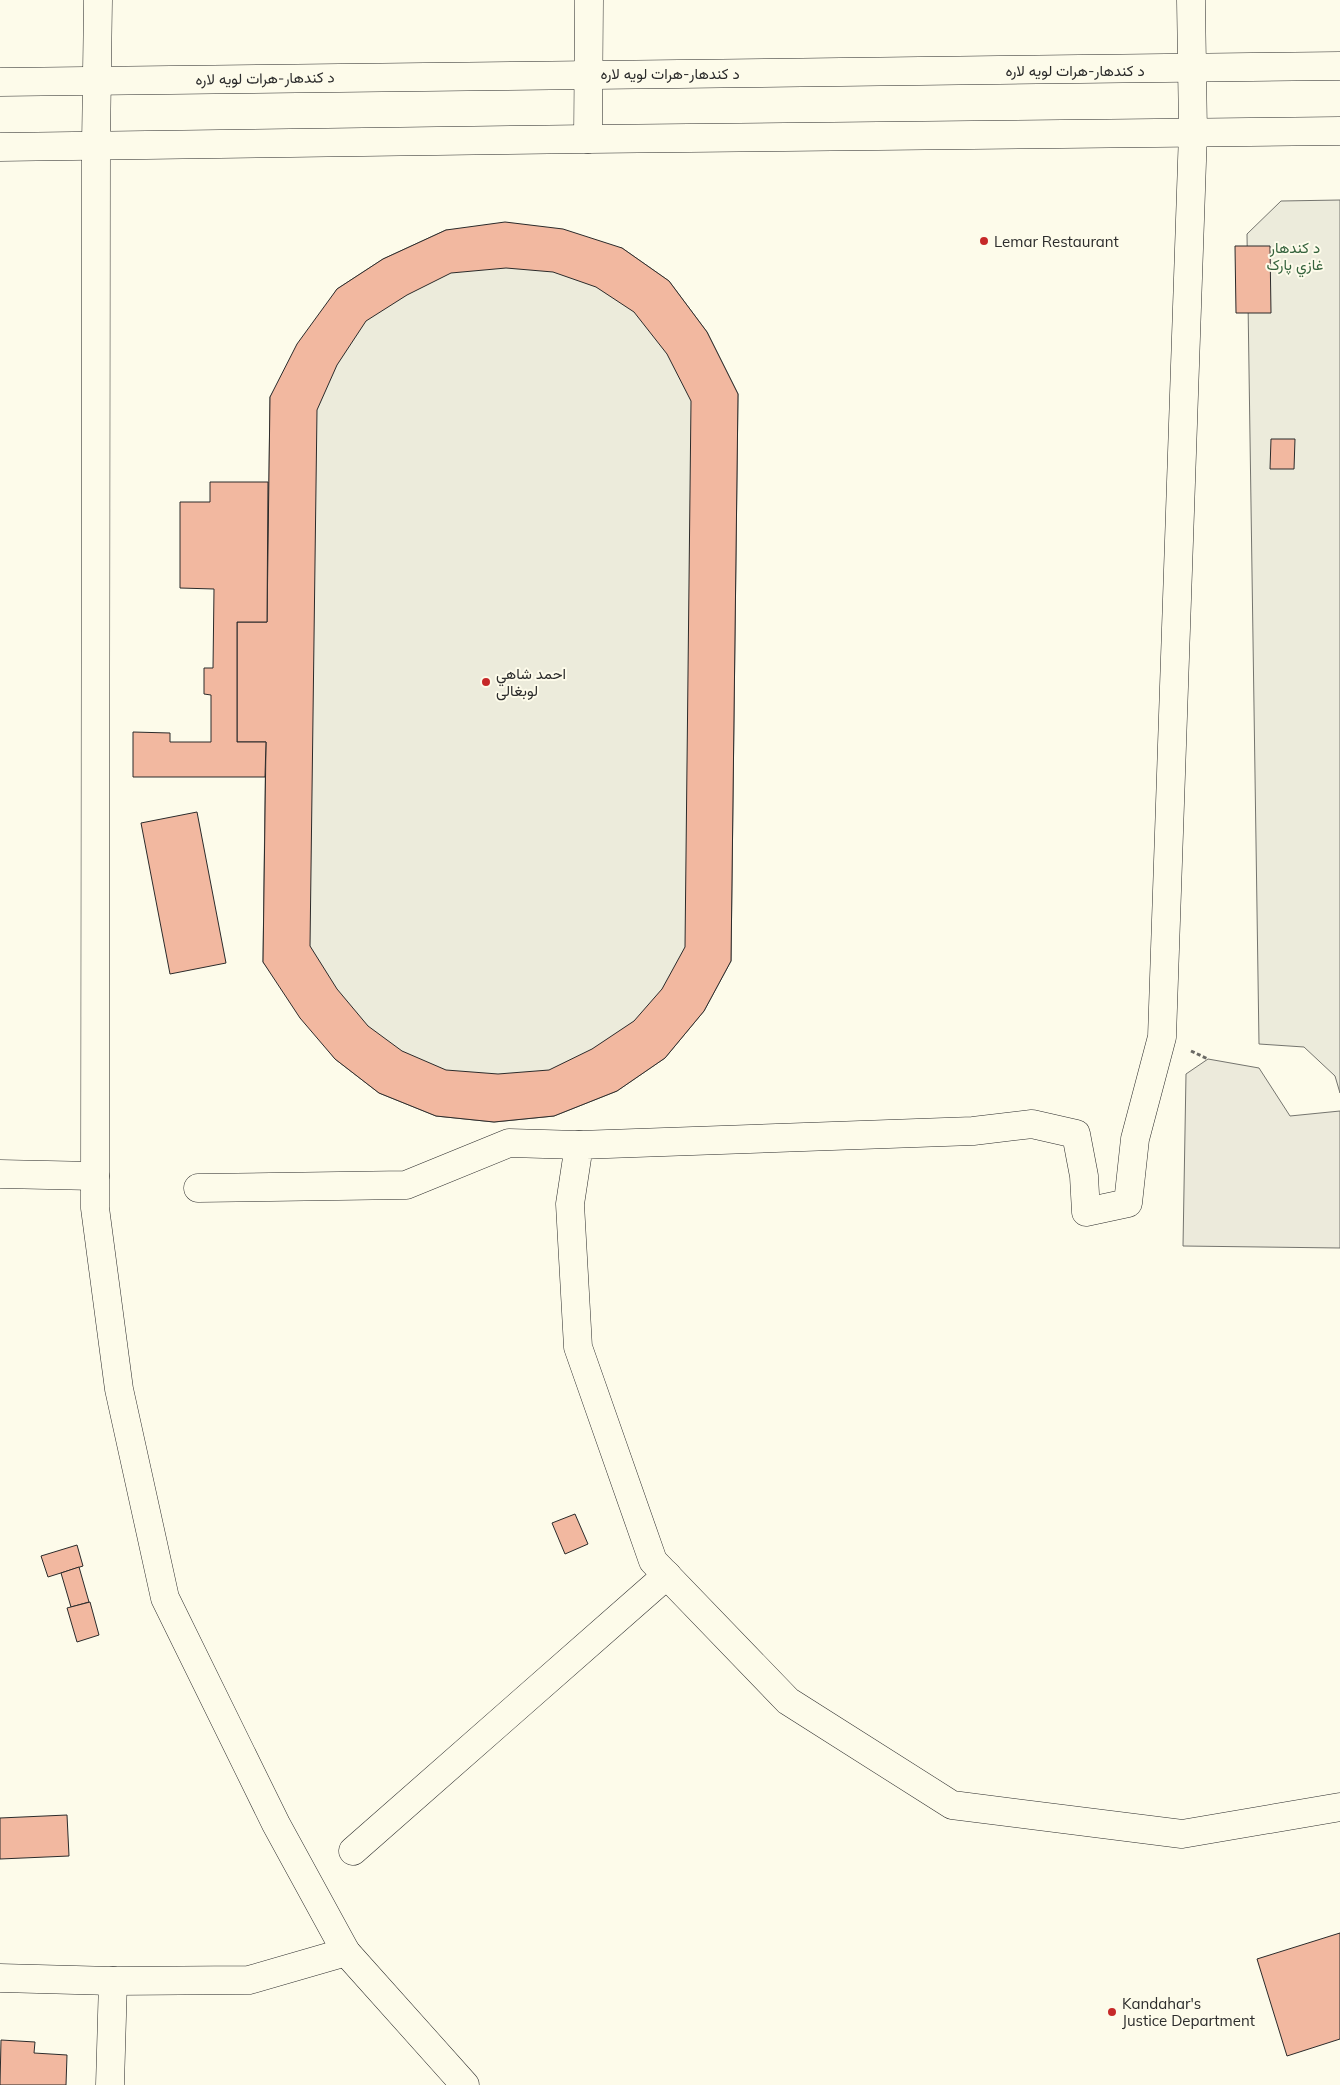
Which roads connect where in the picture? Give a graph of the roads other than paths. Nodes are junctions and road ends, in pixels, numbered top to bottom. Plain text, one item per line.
1 (98, 0) edge
2 (589, 0) edge
3 (1191, 0) edge
4 (1340, 66) edge
5 (1192, 69) junction
6 (588, 74) junction
7 (97, 81) junction
8 (0, 82) edge
9 (1193, 132) junction
10 (1340, 132) edge
11 (588, 139) junction
12 (96, 145) junction
13 (0, 147) edge
14 (579, 1146) junction
15 (0, 1174) edge
16 (96, 1176) junction
17 (198, 1188) dead end
18 (667, 1575) junction
19 (1340, 1807) edge
20 (353, 1851) dead end
21 (346, 1952) junction
22 (0, 1978) edge
23 (113, 1981) junction
24 (110, 2085) edge
25 (464, 2085) edge

1 - 7 main road
2 - 6 main road
3 - 5 main road
4 - 5 main road, د کندهار-هرات لويه لاره
5 - 6 main road, د کندهار-هرات لويه لاره
5 - 9 main road
6 - 7 main road, د کندهار-هرات لويه لاره
6 - 11 main road
7 - 8 main road, د کندهار-هرات لويه لاره
7 - 12 main road
9 - 10 main road
9 - 11 main road
9 - 14 main road
11 - 12 main road
12 - 13 main road
12 - 16 main road
14 - 17 main road
14 - 18 main road
15 - 16 main road
16 - 21 main road
18 - 19 main road
18 - 20 main road
21 - 23 main road
21 - 25 main road
22 - 23 main road
23 - 24 main road

